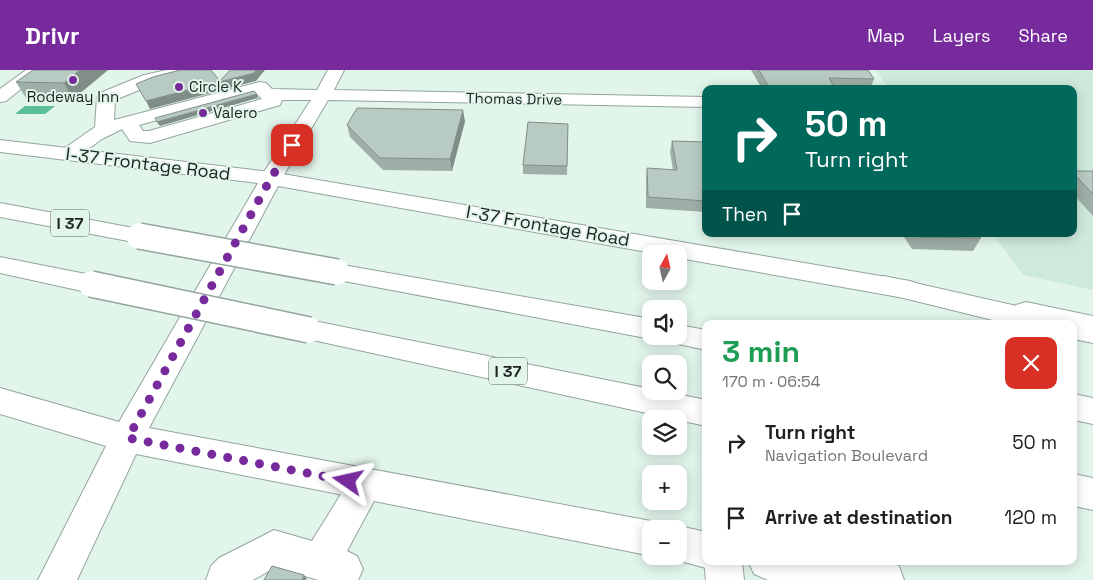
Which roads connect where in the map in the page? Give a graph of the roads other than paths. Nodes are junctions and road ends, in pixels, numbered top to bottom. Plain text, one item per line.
1 (37, 70) edge
2 (142, 70) edge
3 (189, 70) edge
4 (336, 70) edge
5 (122, 74) dead end
6 (322, 96) junction
7 (0, 97) edge
8 (702, 102) edge
9 (104, 129) junction
10 (0, 146) edge
11 (69, 154) junction
12 (271, 178) junction
13 (0, 210) edge
14 (0, 265) edge
15 (884, 285) junction
16 (1035, 320) edge
17 (1062, 320) edge
18 (1077, 323) edge
19 (1093, 326) edge
20 (642, 328) edge
21 (1077, 330) edge
22 (1093, 333) edge
23 (687, 336) edge
24 (702, 339) edge
25 (0, 401) edge
26 (1077, 407) edge
27 (1093, 410) edge
28 (702, 412) edge
29 (128, 438) junction
30 (366, 484) junction
31 (1077, 491) edge
32 (1093, 494) edge
33 (642, 537) edge
34 (687, 546) edge
35 (702, 549) edge
36 (723, 565) edge
37 (786, 565) edge
38 (330, 571) edge
39 (843, 577) edge
40 (57, 580) edge
41 (225, 580) edge
42 (725, 580) edge
43 (885, 580) edge

1 - 7 main road
2 - 5 main road
3 - 9 main road
4 - 6 main road
6 - 8 main road, Thomas Drive
6 - 9 main road, Thomas Drive
6 - 12 main road
9 - 11 main road
10 - 11 main road, I-37 Frontage Road
11 - 12 main road, I-37 Frontage Road
12 - 15 main road, I-37 Frontage Road
12 - 29 main road
13 - 20 main road, I 37, bridge
14 - 28 main road, I 37, bridge
15 - 16 main road
15 - 17 main road, I-37 Frontage Road
18 - 19 main road, I-37 Frontage Road
21 - 22 main road
23 - 24 main road
25 - 29 main road
26 - 27 main road
29 - 30 main road
29 - 40 main road
30 - 33 main road
30 - 38 main road
31 - 32 main road
34 - 35 main road
36 - 42 main road
37 - 39 main road
38 - 41 main road
39 - 43 main road

